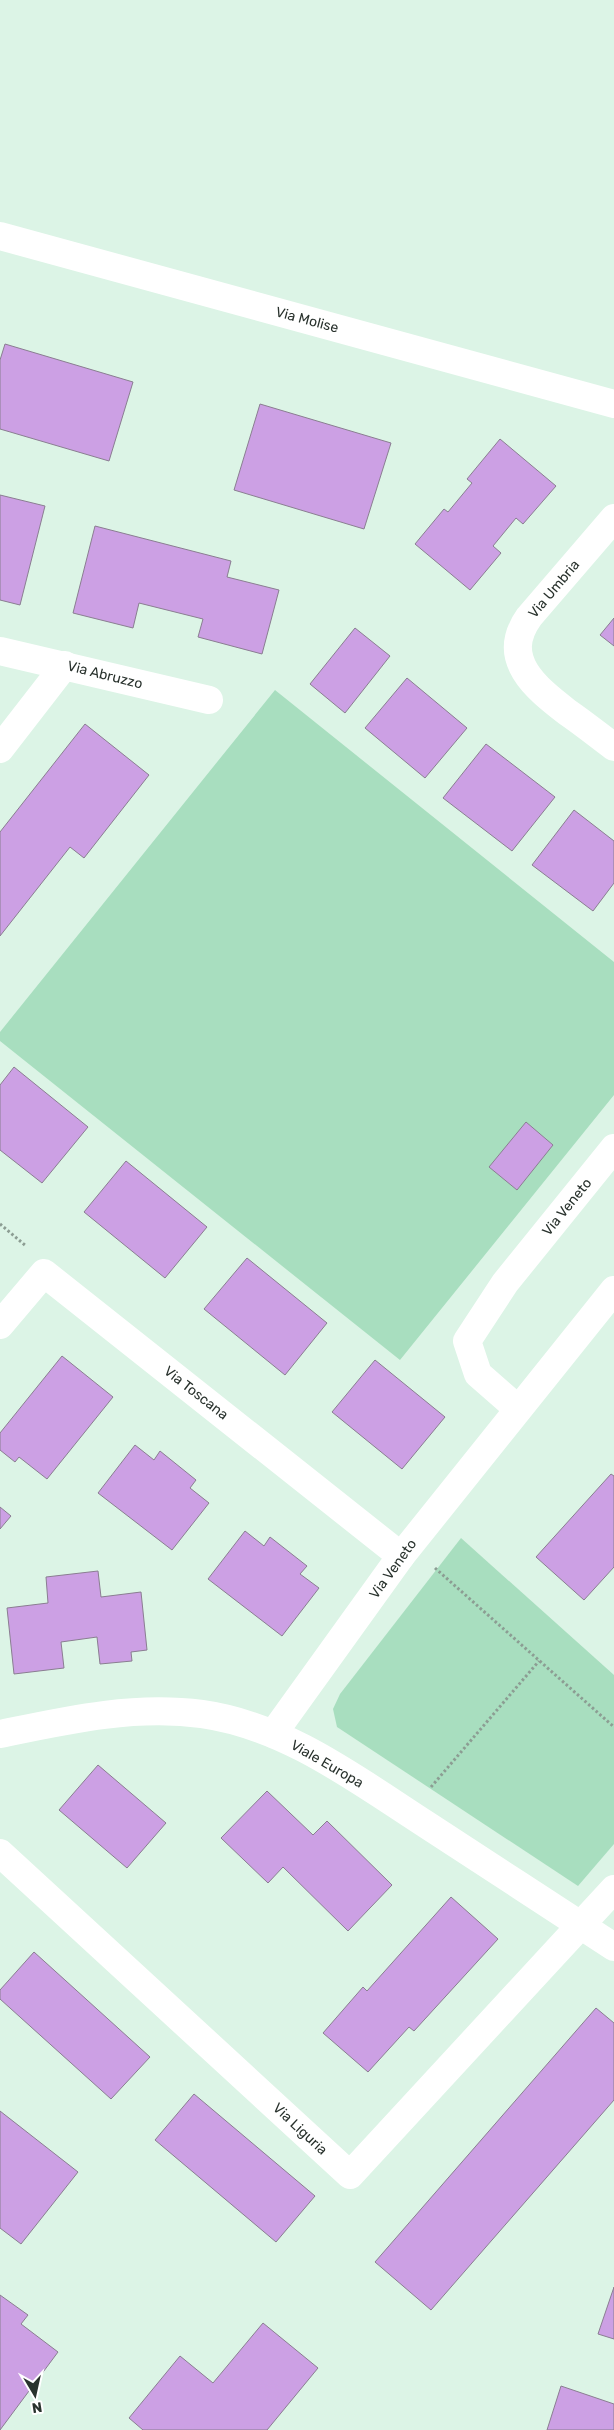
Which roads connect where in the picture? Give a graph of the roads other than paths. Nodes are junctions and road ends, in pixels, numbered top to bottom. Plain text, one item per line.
1 (0, 236) edge
2 (614, 404) edge
3 (614, 518) edge
4 (0, 651) edge
5 (65, 665) junction
6 (209, 700) dead end
7 (614, 747) edge
8 (0, 750) edge
9 (614, 1148) edge
10 (614, 1290) edge
11 (0, 1325) edge
12 (518, 1409) junction
13 (405, 1551) junction
14 (0, 1734) edge
15 (273, 1734) junction
16 (0, 1854) edge
17 (614, 1889) edge
18 (582, 1926) junction
19 (614, 1947) edge

1 - 2 street, Via Molise
3 - 7 street, Via Umbria
4 - 5 street, Via Abruzzo
5 - 6 street, Via Abruzzo
5 - 8 street
9 - 12 street, Via Veneto
10 - 12 street, Via Veneto
11 - 13 street, Via Toscana
12 - 13 street, Via Veneto
13 - 15 street, Via Veneto
14 - 15 street, Viale Europa
15 - 18 street, Viale Europa
16 - 18 street, Via Liguria
17 - 18 street
18 - 19 street, Viale Europa

